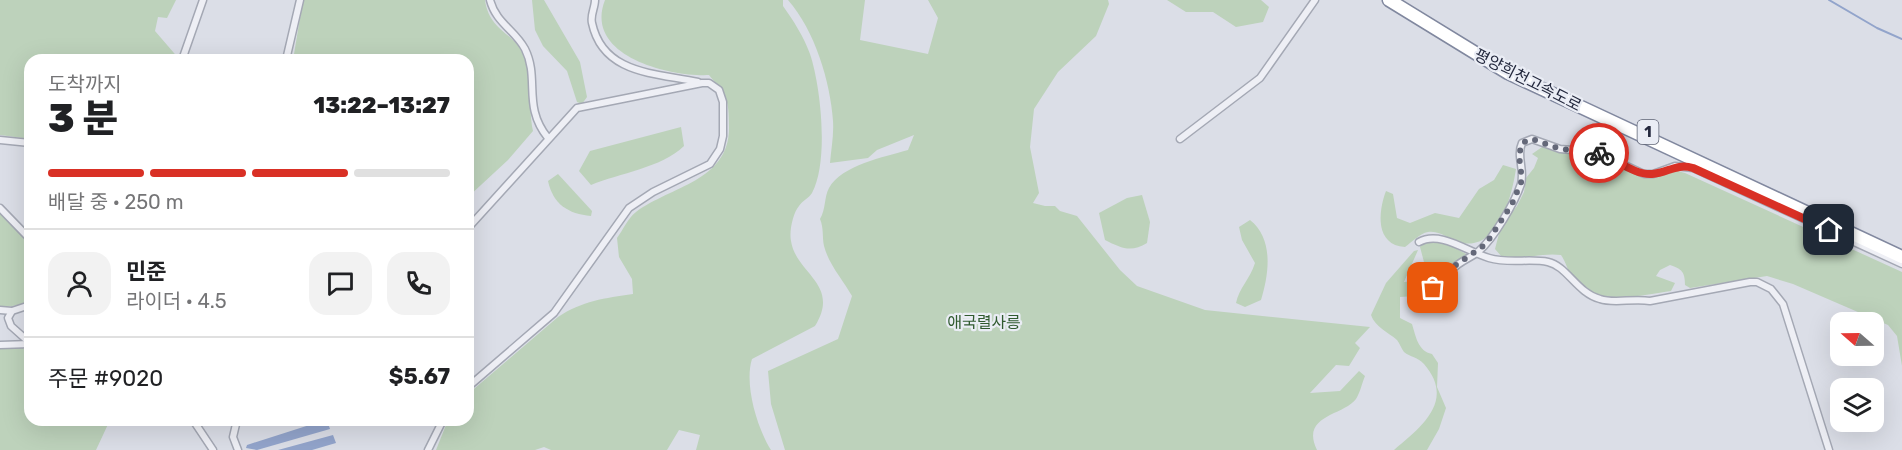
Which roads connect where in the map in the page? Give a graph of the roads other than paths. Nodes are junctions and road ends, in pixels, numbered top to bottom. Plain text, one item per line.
1 (203, 0) edge
2 (300, 0) edge
3 (490, 0) edge
4 (595, 0) edge
5 (1315, 0) edge
6 (1389, 0) edge
7 (1401, 0) edge
8 (184, 54) edge
9 (287, 54) edge
10 (702, 83) junction
11 (548, 138) junction
12 (1180, 139) dead end
13 (0, 140) edge
14 (24, 142) edge
15 (0, 208) edge
16 (474, 221) edge
17 (24, 233) edge
18 (1419, 242) dead end
19 (1902, 252) edge
20 (1476, 253) junction
21 (1902, 257) edge
22 (1902, 264) edge
23 (1419, 293) dead end
24 (24, 306) edge
25 (0, 310) edge
26 (12, 310) junction
27 (24, 338) edge
28 (24, 343) edge
29 (0, 345) edge
30 (474, 382) edge
31 (197, 426) edge
32 (236, 426) edge
33 (439, 426) edge
34 (429, 448) edge
35 (213, 450) edge
36 (238, 450) edge
37 (420, 450) edge
38 (1829, 450) edge

1 - 8 street
2 - 9 street
3 - 11 street
4 - 10 street
5 - 12 street
6 - 21 highway, 평양희천고속도로 / 1
7 - 19 highway, 평양희천고속도로 / 1
10 - 11 street
10 - 30 street
11 - 16 street
13 - 14 street
15 - 17 street
18 - 20 street
20 - 22 street
20 - 23 street
20 - 38 street
24 - 26 street
25 - 26 street
26 - 27 street
28 - 29 street
31 - 35 street
32 - 36 street
33 - 34 street
34 - 37 street

